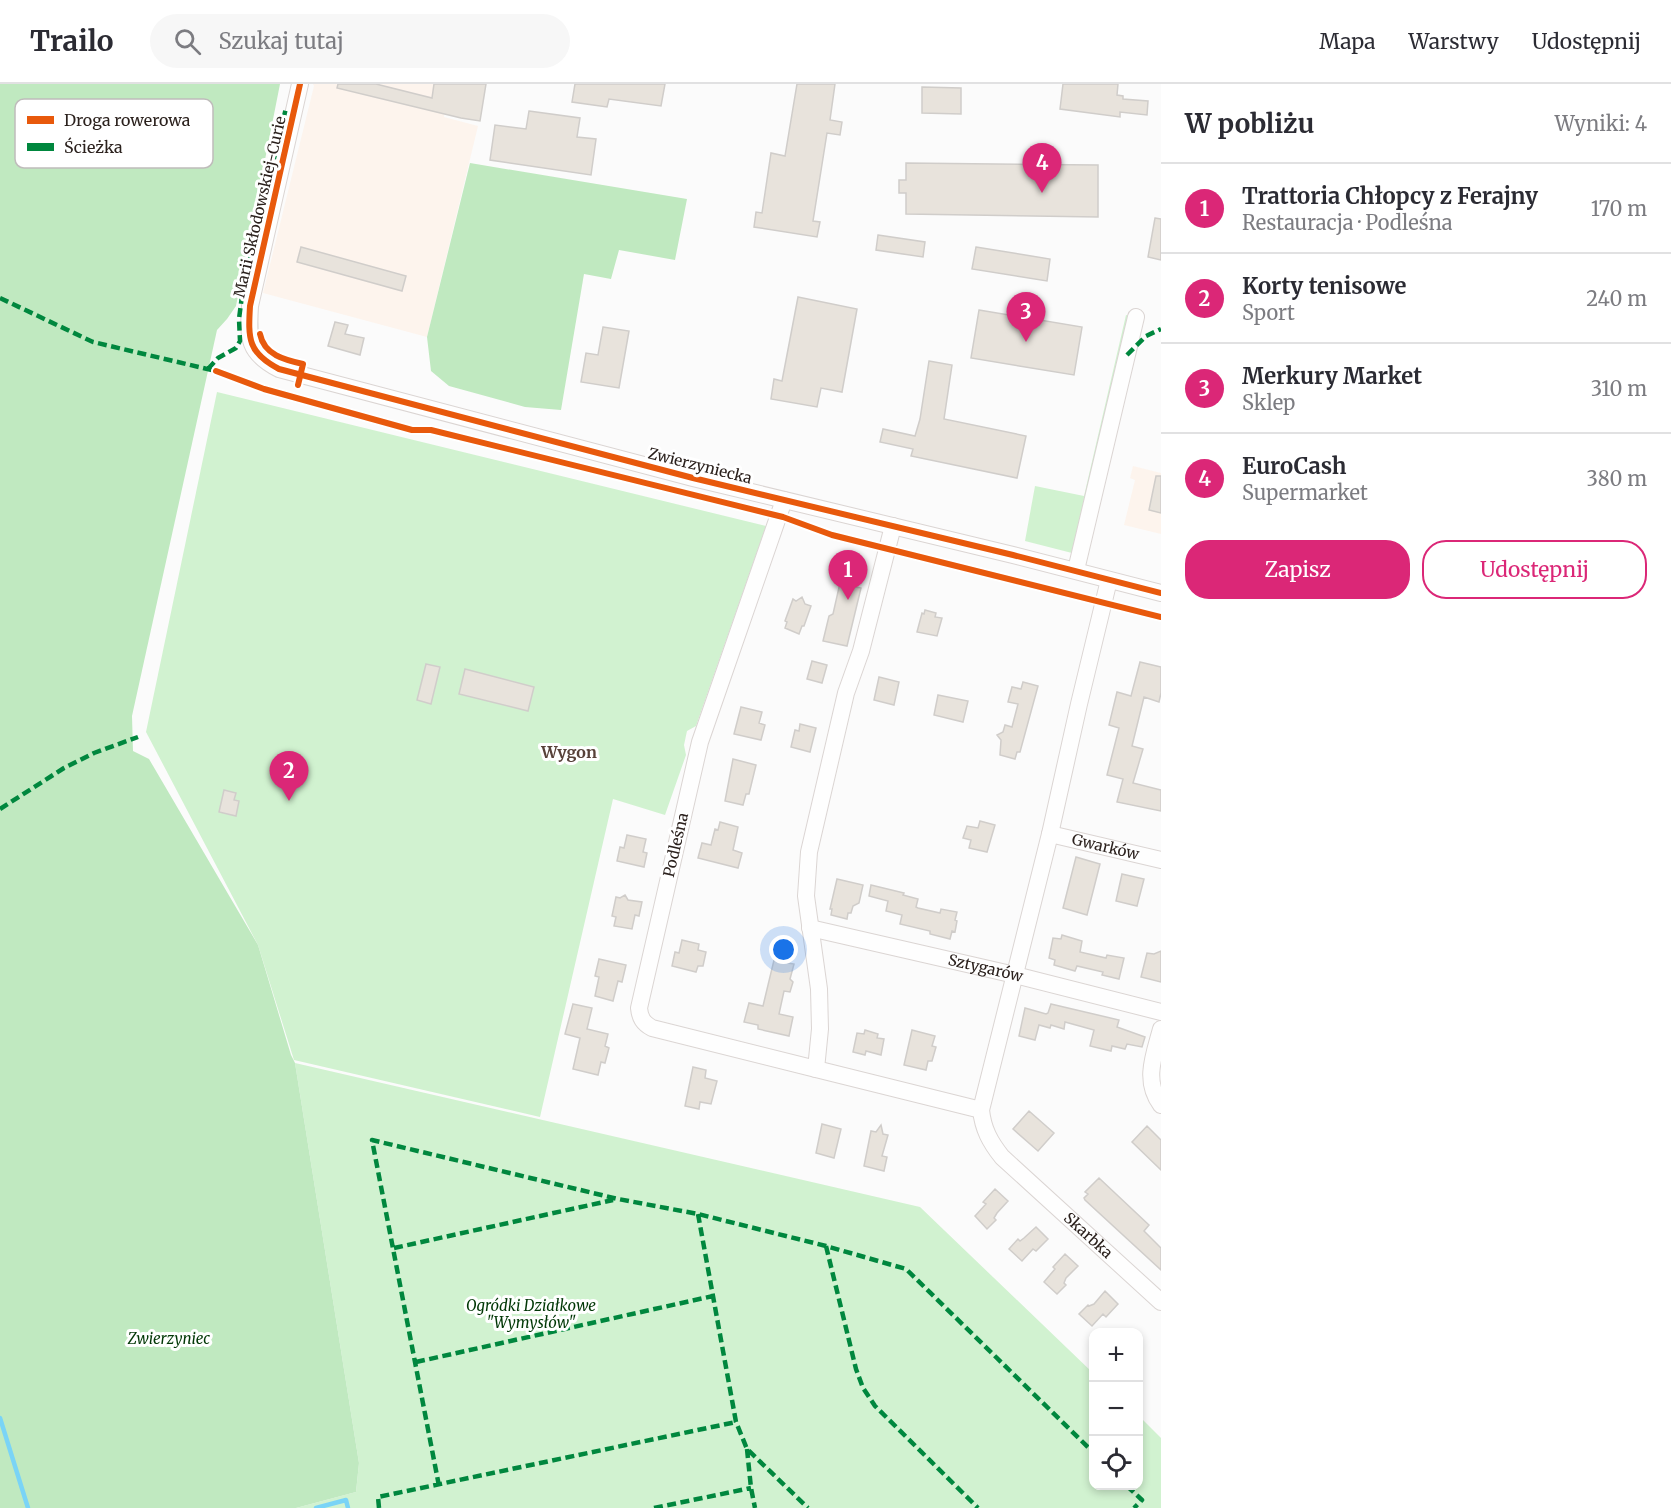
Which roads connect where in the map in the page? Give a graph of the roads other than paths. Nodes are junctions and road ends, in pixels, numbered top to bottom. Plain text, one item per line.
1 (300, 84) edge
2 (1136, 317) dead end
3 (250, 336) joint
4 (784, 500) junction
5 (893, 526) junction
6 (1076, 570) junction
7 (1110, 580) junction
8 (1161, 593) edge
9 (1050, 834) junction
10 (1161, 860) edge
11 (810, 928) junction
12 (1015, 975) junction
13 (1161, 1012) edge
14 (1161, 1029) edge
15 (816, 1069) junction
16 (1161, 1105) edge
17 (981, 1110) junction
18 (1161, 1302) edge

1 - 3 street, Marii Skłodowskiej-Curie
2 - 6 street
3 - 4 street, Zwierzyniecka
4 - 5 street, Zwierzyniecka
4 - 15 street, Podleśna
5 - 6 street, Zwierzyniecka
5 - 11 street
6 - 7 street, Zwierzyniecka
7 - 8 street, Zwierzyniecka
7 - 9 street
9 - 10 street, Gwarków
9 - 12 street
11 - 12 street, Sztygarów
11 - 15 street
12 - 13 street, Sztygarów
12 - 17 street
14 - 16 street
15 - 17 street, Podleśna
17 - 18 street, Skarbka

